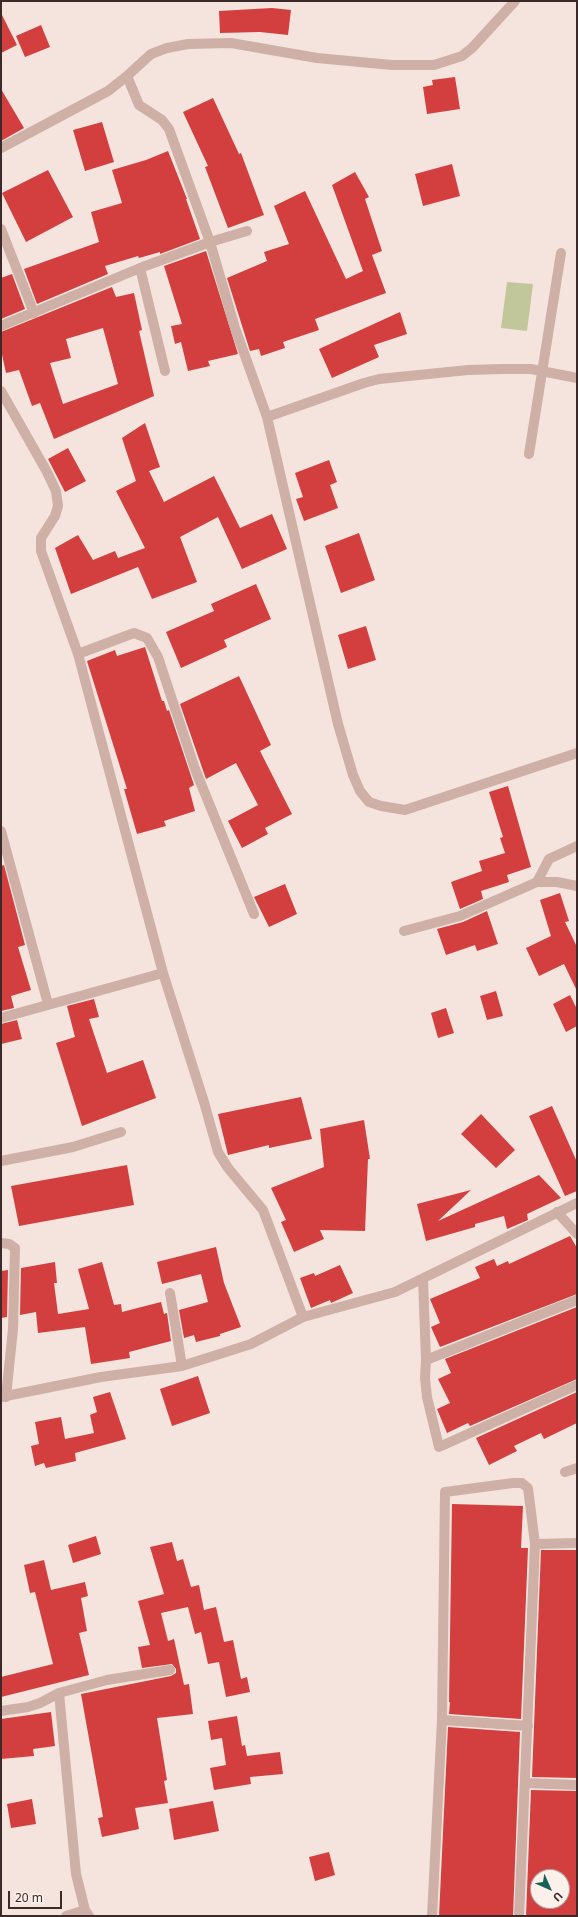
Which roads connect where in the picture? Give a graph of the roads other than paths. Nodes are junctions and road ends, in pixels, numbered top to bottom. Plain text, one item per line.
1 (515, 1) edge
2 (127, 76) junction
3 (1, 148) edge
4 (1, 229) edge
5 (247, 231) dead end
6 (210, 242) junction
7 (561, 253) dead end
8 (140, 268) junction
9 (34, 313) junction
10 (1, 326) edge
11 (166, 371) dead end
12 (543, 372) junction
13 (577, 378) edge
14 (1, 391) edge
15 (267, 417) junction
16 (529, 454) dead end
17 (78, 654) junction
18 (577, 753) edge
19 (1, 831) edge
20 (577, 846) edge
21 (537, 882) junction
22 (577, 886) edge
23 (254, 914) dead end
24 (404, 931) dead end
25 (163, 973) junction
26 (48, 1004) junction
27 (1, 1018) edge
28 (121, 1132) dead end
29 (1, 1161) edge
30 (577, 1203) edge
31 (556, 1212) junction
32 (577, 1234) edge
33 (1, 1243) edge
34 (423, 1279) junction
35 (170, 1293) dead end
36 (577, 1300) edge
37 (303, 1317) junction
38 (426, 1360) junction
39 (182, 1366) junction
40 (577, 1385) edge
41 (4, 1397) edge
42 (577, 1468) edge
43 (565, 1472) dead end
44 (577, 1543) edge
45 (535, 1544) junction
46 (170, 1670) dead end
47 (59, 1693) junction
48 (1, 1711) edge
49 (442, 1720) junction
50 (528, 1726) junction
51 (526, 1783) junction
52 (577, 1785) edge
53 (87, 1913) edge
54 (66, 1916) edge
55 (432, 1916) edge
56 (519, 1916) edge

1 - 2 street
2 - 3 street
2 - 6 street
4 - 9 street
5 - 6 street
6 - 8 street
6 - 15 street
7 - 12 street
8 - 9 street
8 - 11 street
9 - 10 street
12 - 13 street
12 - 15 street
12 - 16 street
14 - 17 street
15 - 18 street
17 - 23 street
17 - 25 street
19 - 26 street
20 - 21 street
21 - 22 street
21 - 24 street
25 - 26 street
25 - 37 street
26 - 27 street
28 - 29 street
30 - 31 street
31 - 32 street
31 - 34 street
33 - 41 street
34 - 37 street
34 - 38 street
35 - 39 street
36 - 38 street
37 - 39 street
38 - 40 street
39 - 41 street
42 - 43 street
44 - 45 street
45 - 49 street
45 - 50 street
46 - 47 street
47 - 48 street
47 - 53 street
49 - 50 street
49 - 55 street
50 - 51 street
51 - 52 street
51 - 56 street
53 - 54 street

